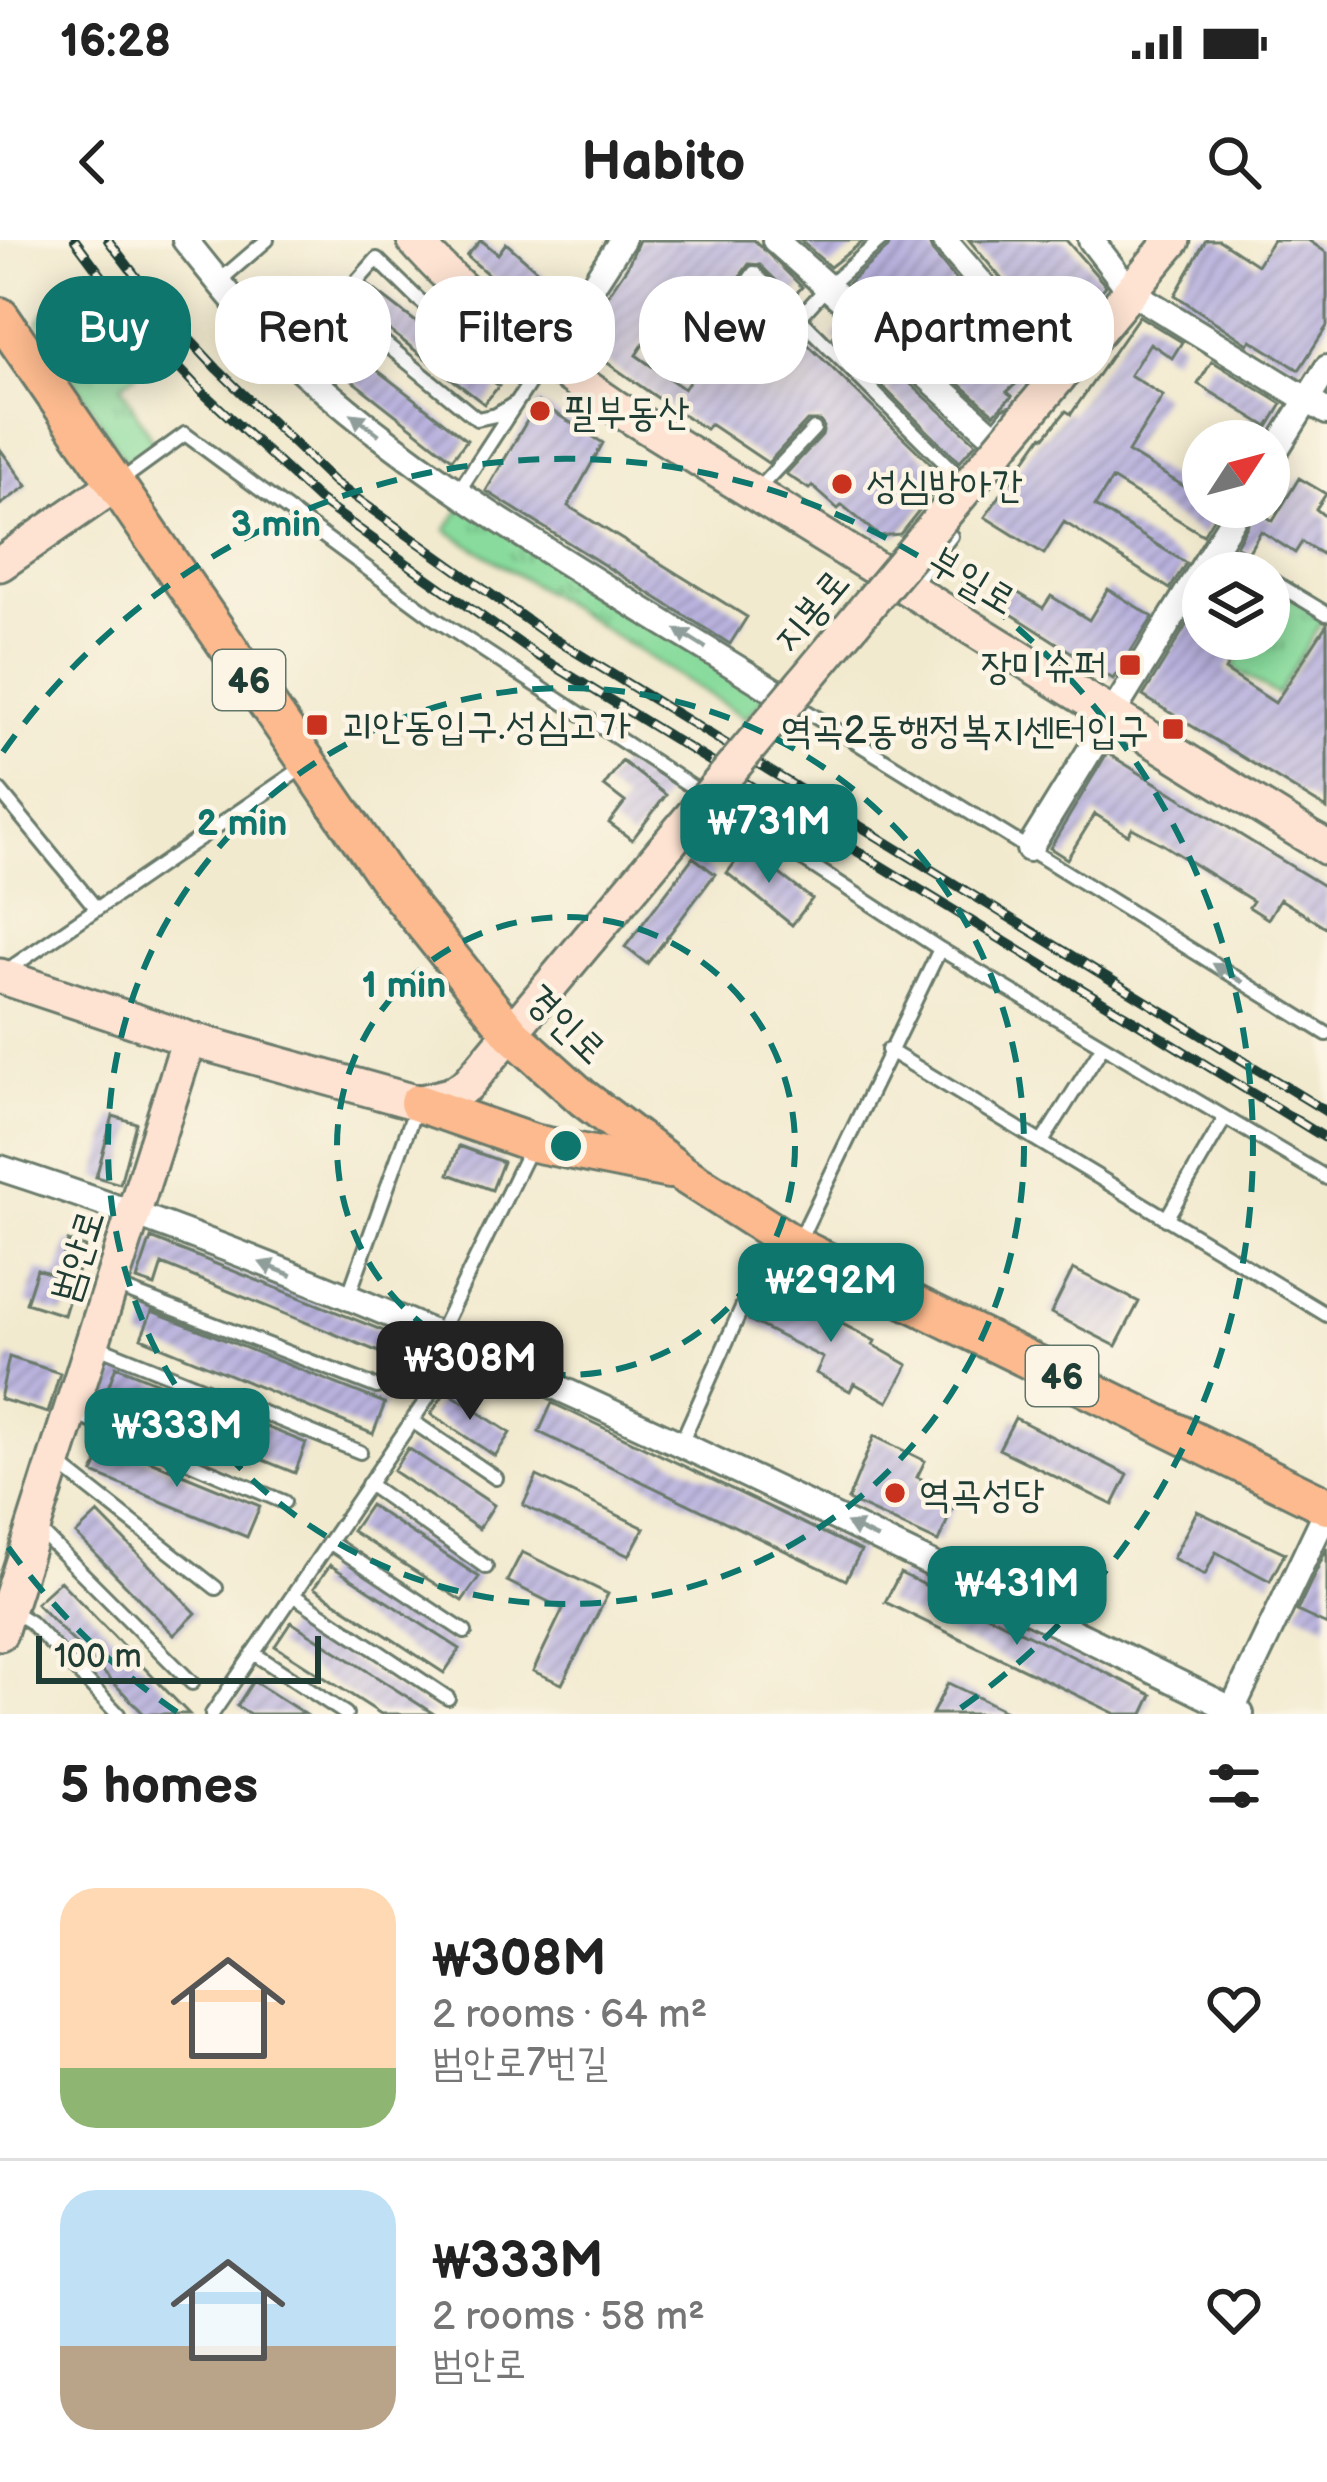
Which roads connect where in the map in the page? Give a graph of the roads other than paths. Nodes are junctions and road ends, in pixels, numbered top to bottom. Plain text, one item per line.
1 (185, 240) edge
2 (267, 240) edge
3 (414, 240) edge
4 (622, 240) edge
5 (775, 240) edge
6 (880, 240) edge
7 (944, 240) edge
8 (1090, 240) edge
9 (1173, 240) edge
10 (225, 276) edge
11 (445, 276) edge
12 (599, 276) edge
13 (974, 276) edge
14 (215, 278) edge
15 (828, 286) junction
16 (832, 290) edge
17 (1130, 290) junction
18 (415, 296) edge
19 (808, 309) edge
20 (1114, 309) edge
21 (0, 316) edge
22 (808, 326) edge
23 (415, 368) edge
24 (1327, 368) edge
25 (318, 384) edge
26 (434, 384) edge
27 (529, 384) edge
28 (558, 384) edge
29 (934, 384) edge
30 (1046, 384) edge
31 (1048, 384) edge
32 (517, 403) junction
33 (1317, 406) edge
34 (814, 429) dead end
35 (1290, 437) edge
36 (996, 438) junction
37 (962, 480) junction
38 (116, 484) junction
39 (458, 493) junction
40 (754, 493) junction
41 (1227, 528) edge
42 (951, 536) dead end
43 (1216, 546) junction
44 (1226, 552) edge
45 (0, 564) edge
46 (894, 580) junction
47 (1290, 592) edge
48 (1327, 614) edge
49 (790, 701) joint
50 (1113, 713) junction
51 (306, 765) junction
52 (0, 791) edge
53 (1327, 848) edge
54 (1028, 849) junction
55 (96, 908) junction
56 (940, 949) junction
57 (0, 976) edge
58 (512, 1034) junction
59 (1327, 1034) edge
60 (188, 1039) junction
61 (1102, 1047) junction
62 (888, 1050) junction
63 (418, 1103) junction
64 (1225, 1118) junction
65 (1042, 1142) junction
66 (532, 1143) junction
67 (0, 1168) edge
68 (683, 1174) junction
69 (1327, 1178) edge
70 (134, 1211) junction
71 (1166, 1220) junction
72 (786, 1240) junction
73 (110, 1285) junction
74 (347, 1298) junction
75 (1327, 1315) edge
76 (438, 1335) junction
77 (92, 1343) junction
78 (463, 1346) junction
79 (377, 1387) dead end
80 (70, 1412) junction
81 (412, 1421) junction
82 (681, 1443) junction
83 (361, 1452) dead end
84 (55, 1461) junction
85 (496, 1478) dead end
86 (368, 1484) junction
87 (284, 1502) dead end
88 (1327, 1508) edge
89 (34, 1526) junction
90 (329, 1542) junction
91 (486, 1568) dead end
92 (216, 1588) dead end
93 (293, 1595) junction
94 (3, 1614) edge
95 (465, 1632) dead end
96 (253, 1653) junction
97 (192, 1683) dead end
98 (448, 1698) dead end
99 (1234, 1712) edge
100 (118, 1714) edge
101 (212, 1714) edge
102 (346, 1714) edge

1 - 14 street
2 - 10 lane
3 - 11 street, 부일로
4 - 12 street
5 - 15 street
6 - 15 lane
7 - 13 street
8 - 17 street
9 - 17 street, 지봉로
15 - 16 street
15 - 19 lane
17 - 20 street, 지봉로
17 - 33 street
18 - 23 lane
21 - 38 main road, 경인로 / 46
22 - 37 lane, 부일로
24 - 33 street
39 -> 25 street
26 - 32 lane
27 - 32 lane
28 - 40 street, 부일로
29 - 36 street
30 - 36 street
31 - 46 street, 지봉로, bridge
32 - 39 lane
33 - 35 street
34 - 40 lane
36 - 37 lane
37 - 46 lane
38 - 45 street
38 - 51 main road, 경인로 / 46
38 - 56 lane
49 -> 39 street
40 - 46 street, 부일로
41 - 43 street
42 - 46 lane
43 - 44 lane
43 - 50 street
46 - 50 street, 부일로
46 - 58 street, 지봉로, bridge
47 - 48 lane
49 - 54 lane
50 - 53 street, 부일로
50 - 54 street
51 - 55 lane
51 - 58 main road, 경인로 / 46
52 - 55 lane
59 -> 54 lane
55 - 57 lane
56 - 61 lane
56 - 62 lane
57 - 60 street
58 - 63 street, 지봉로
58 - 68 main road, 경인로 / 46
60 - 63 street
60 - 70 street, 범안로
61 - 64 lane
61 - 65 lane
62 - 65 lane
62 - 72 lane
63 - 66 main road
63 - 74 lane
64 - 69 lane
64 - 71 lane
65 - 71 lane
66 - 68 main road
66 - 76 lane
67 - 70 street
68 - 72 main road, 경인로 / 46
70 - 73 street, 범안로
74 -> 70 street
71 - 75 lane
72 - 82 lane
72 - 88 main road, 경인로 / 46
73 - 77 street, 범안로
73 - 79 lane
74 - 76 street
76 - 78 street
77 - 80 street, 범안로
77 - 83 lane
78 - 81 lane
78 - 82 street
80 - 84 street, 범안로
80 - 87 lane
81 - 85 lane
81 - 86 lane
99 -> 82 street
84 - 89 street, 범안로
84 - 92 lane
86 - 90 lane
86 - 91 lane
88 - 99 street
89 - 94 street, 범안로
89 - 97 lane
90 - 93 lane
90 - 95 lane
93 - 96 lane
93 - 98 lane
94 - 100 lane
96 - 101 lane
96 - 102 lane

